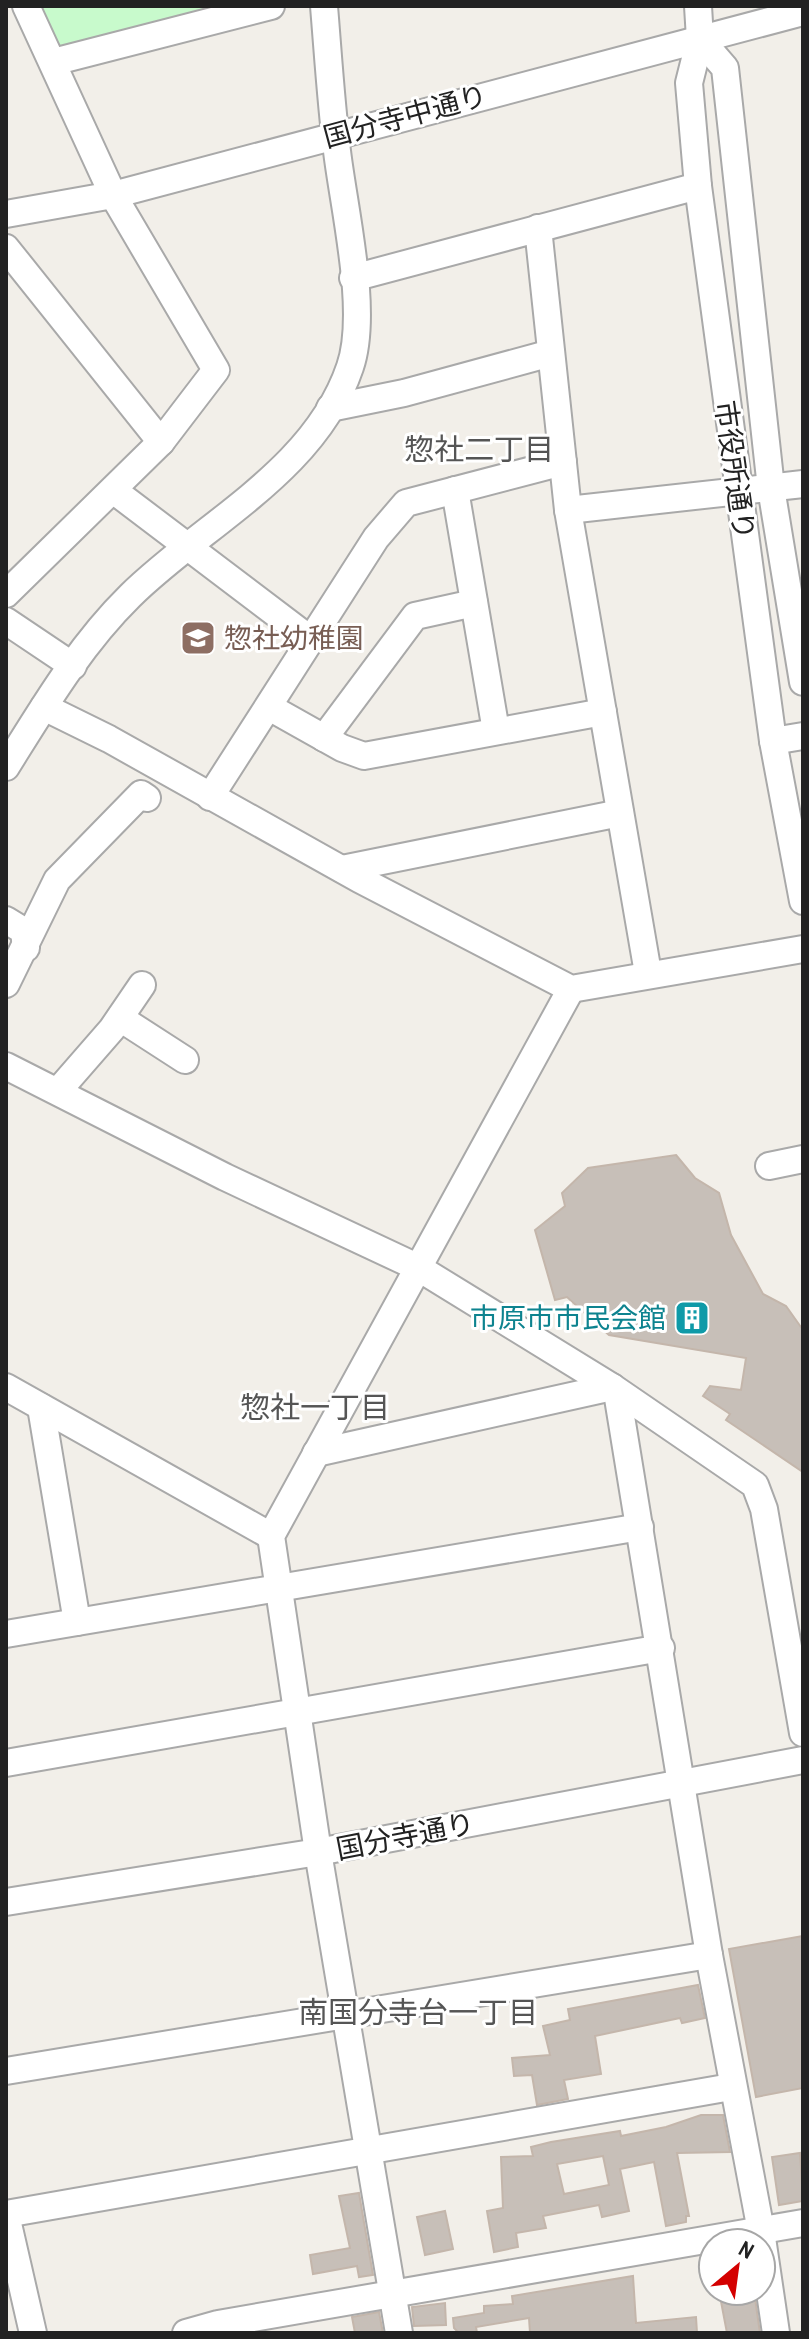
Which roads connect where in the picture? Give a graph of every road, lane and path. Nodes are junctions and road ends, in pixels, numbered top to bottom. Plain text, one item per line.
1 (26, 6) edge
2 (271, 6) edge
3 (324, 6) edge
4 (698, 6) edge
5 (217, 12) edge
6 (803, 12) edge
7 (700, 39) junction
8 (53, 62) junction
9 (335, 135) junction
10 (698, 186) junction
11 (113, 195) junction
12 (6, 214) edge
13 (538, 228) junction
14 (6, 248) edge
15 (353, 278) junction
16 (551, 353) junction
17 (330, 408) junction
18 (161, 442) junction
19 (563, 462) junction
20 (803, 484) edge
21 (771, 488) junction
22 (113, 490) junction
23 (455, 490) junction
24 (737, 492) junction
25 (568, 510) junction
26 (188, 544) junction
27 (6, 594) edge
28 (474, 603) junction
29 (6, 621) edge
30 (311, 640) junction
31 (73, 666) junction
32 (803, 682) edge
33 (44, 707) junction
34 (269, 707) junction
35 (603, 712) junction
36 (496, 731) junction
37 (803, 736) edge
38 (324, 738) junction
39 (773, 741) junction
40 (6, 767) edge
41 (210, 797) junction
42 (147, 798) dead end
43 (620, 813) junction
44 (342, 869) junction
45 (803, 901) edge
46 (6, 920) edge
47 (26, 948) junction
48 (803, 949) edge
49 (648, 973) junction
50 (6, 984) edge
51 (142, 985) dead end
52 (571, 989) junction
53 (120, 1018) junction
54 (185, 1060) dead end
55 (6, 1066) edge
56 (58, 1091) junction
57 (803, 1159) edge
58 (769, 1166) dead end
59 (417, 1267) junction
60 (6, 1387) edge
61 (614, 1390) junction
62 (41, 1407) junction
63 (316, 1453) junction
64 (640, 1527) junction
65 (271, 1536) junction
66 (279, 1587) junction
67 (77, 1622) junction
68 (6, 1634) edge
69 (661, 1648) junction
70 (297, 1711) junction
71 (803, 1733) edge
72 (803, 1760) edge
73 (6, 1763) edge
74 (684, 1784) junction
75 (318, 1852) junction
76 (6, 1902) edge
77 (709, 1955) junction
78 (345, 2015) junction
79 (6, 2071) edge
80 (731, 2087) junction
81 (368, 2150) junction
82 (6, 2215) edge
83 (803, 2223) edge
84 (760, 2227) edge
85 (777, 2228) edge
86 (697, 2242) edge
87 (393, 2294) junction
88 (772, 2307) edge
89 (33, 2333) edge
90 (186, 2333) edge
91 (399, 2333) edge
92 (776, 2333) edge

1 - 8 street
2 - 5 street
3 - 9 street
4 - 7 street, 市役所通り
5 - 8 street
6 - 7 street, 国分寺中通り
7 - 9 street, 国分寺中通り
7 - 10 street, 市役所通り
7 - 21 street, 市役所通り
8 - 11 street
9 - 11 street, 国分寺中通り
9 - 15 street
10 - 13 street
10 - 24 street, 市役所通り
11 - 12 street, 国分寺中通り
11 - 18 street
13 - 15 street
13 - 16 street
14 - 18 street
15 - 17 street
16 - 17 street
16 - 19 street
17 - 26 street
18 - 22 street
19 - 23 street
19 - 25 street
20 - 21 street
21 - 24 street
21 - 32 street, 市役所通り
22 - 26 street
22 - 27 street
23 - 28 street
23 - 30 street
24 - 25 street
24 - 39 street, 市役所通り
25 - 35 street
26 - 30 street
26 - 31 street
28 - 36 street
28 - 38 street
29 - 31 street
30 - 34 street
31 - 33 street
33 - 40 street
33 - 41 street
34 - 38 street
34 - 41 street
35 - 36 street
35 - 43 street
36 - 38 street
37 - 39 street
39 - 45 street, 市役所通り
41 - 44 street
42 - 47 street
43 - 44 street
43 - 49 street
44 - 52 street
46 - 47 street
47 - 50 street
48 - 49 street
49 - 52 street
51 - 53 street
52 - 59 street
53 - 54 street
53 - 56 street
55 - 56 street
56 - 59 street
57 - 58 street
59 - 61 street
59 - 63 street
60 - 62 street
61 - 63 street
61 - 64 street
61 - 71 street
62 - 65 street
62 - 67 street
63 - 65 street
64 - 66 street
64 - 69 street
65 - 66 street
66 - 67 street
66 - 70 street
67 - 68 street
69 - 70 street
69 - 74 street
70 - 73 street
70 - 75 street
72 - 74 street, 国分寺通り
74 - 75 street, 国分寺通り
74 - 77 street
75 - 76 street, 国分寺通り
75 - 78 street
77 - 78 street
77 - 80 street
78 - 79 street
78 - 81 street
80 - 81 street
80 - 84 street
81 - 82 street
81 - 87 street
82 - 89 street
83 - 85 street
86 - 87 street
87 - 90 street
87 - 91 street
88 - 92 street

